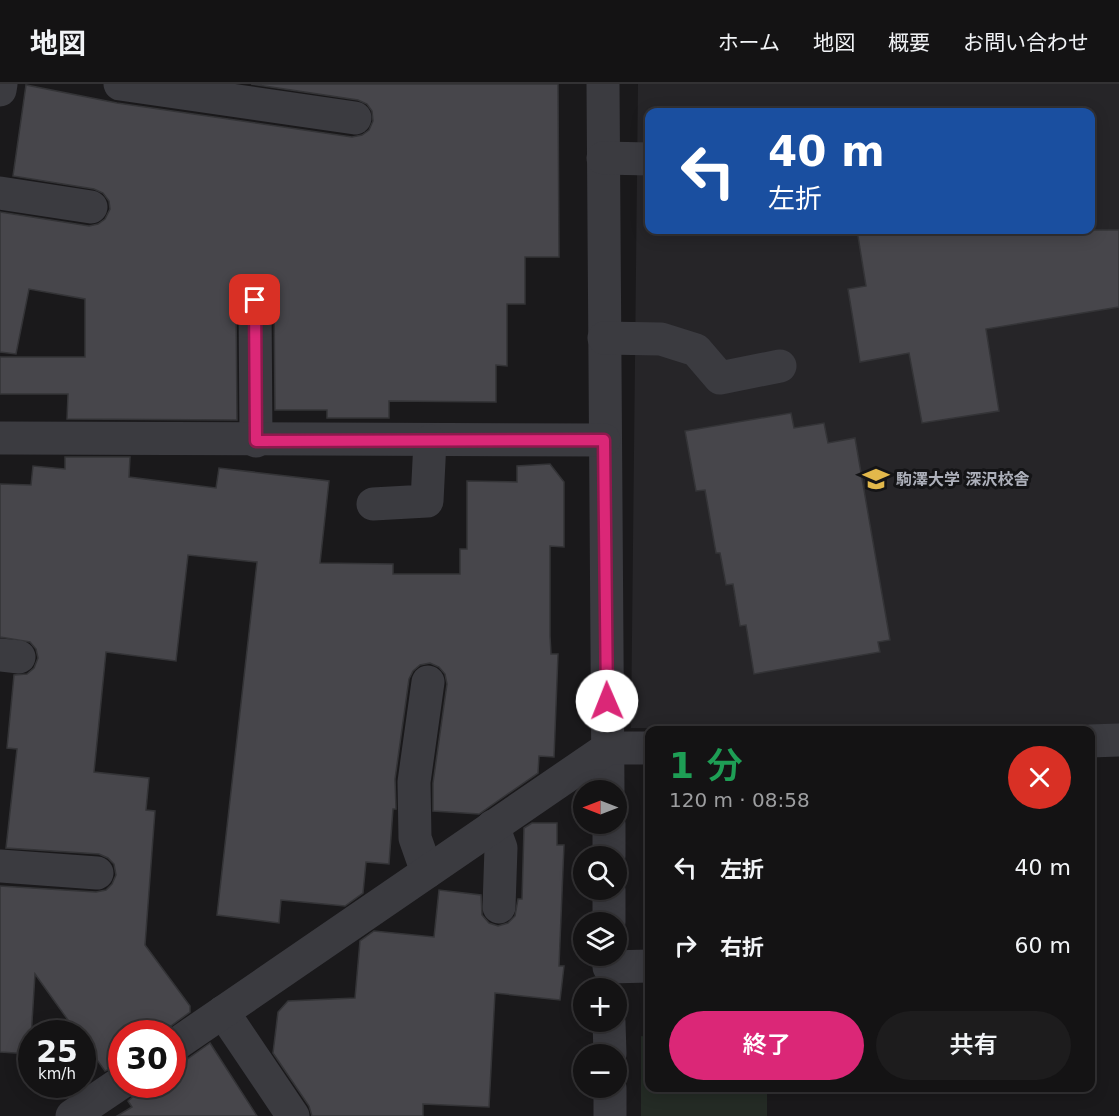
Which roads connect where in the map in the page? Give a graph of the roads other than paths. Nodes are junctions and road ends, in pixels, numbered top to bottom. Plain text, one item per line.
1 (1, 84) edge
2 (120, 84) edge
3 (603, 84) edge
4 (0, 90) edge
5 (355, 118) dead end
6 (603, 158) junction
7 (645, 159) edge
8 (0, 193) edge
9 (91, 207) dead end
10 (255, 300) dead end
11 (604, 338) junction
12 (780, 366) dead end
13 (0, 438) edge
14 (604, 440) junction
15 (256, 441) junction
16 (430, 441) junction
17 (373, 504) dead end
18 (428, 682) dead end
19 (1119, 740) edge
20 (1095, 741) edge
21 (608, 748) junction
22 (645, 748) edge
23 (608, 780) edge
24 (493, 826) junction
25 (0, 866) edge
26 (427, 872) junction
27 (97, 873) dead end
28 (499, 907) dead end
29 (645, 966) edge
30 (609, 970) edge
31 (223, 1012) junction
32 (186, 1037) edge
33 (108, 1092) edge
34 (610, 1098) edge
35 (72, 1116) edge
36 (293, 1116) edge
37 (610, 1116) edge

1 - 4 street
2 - 5 street
3 - 6 street
6 - 7 street
6 - 11 street
8 - 9 street
10 - 15 street
11 - 12 street
11 - 14 street
13 - 15 street
14 - 16 street
14 - 21 street
15 - 16 street
16 - 17 street
18 - 26 street
19 - 20 street
21 - 22 street
21 - 23 street
21 - 24 street
24 - 26 street
24 - 28 street
25 - 27 street
26 - 31 street
29 - 30 street
31 - 32 street
31 - 36 street
33 - 35 street
34 - 37 street

